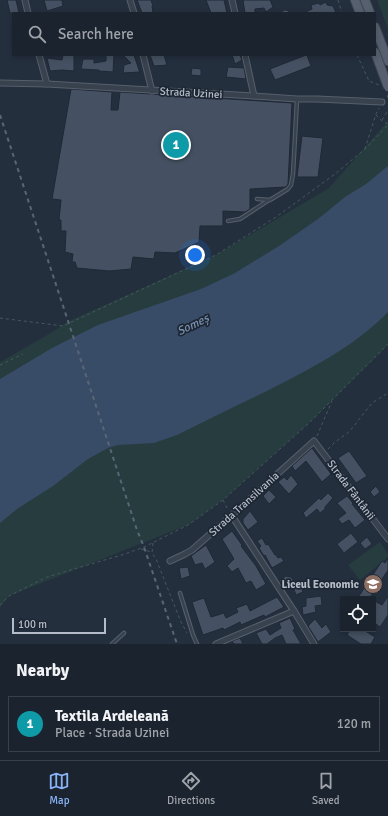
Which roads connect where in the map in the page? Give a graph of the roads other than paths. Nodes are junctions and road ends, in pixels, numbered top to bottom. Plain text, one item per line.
1 (25, 0) edge
2 (130, 0) edge
3 (232, 0) edge
4 (355, 0) edge
5 (365, 0) edge
6 (28, 12) edge
7 (134, 12) edge
8 (235, 12) edge
9 (360, 12) edge
10 (370, 12) edge
11 (376, 30) edge
12 (376, 55) edge
13 (39, 56) edge
14 (143, 56) edge
15 (245, 56) edge
16 (388, 61) edge
17 (0, 83) edge
18 (47, 84) junction
19 (386, 85) edge
20 (152, 91) junction
21 (254, 96) junction
22 (297, 99) junction
23 (382, 102) road end
24 (257, 199) dead end
25 (270, 200) junction
26 (228, 221) dead end
27 (315, 440) joint
28 (232, 516) junction
29 (388, 539) edge
30 (170, 561) dead end
31 (180, 593) dead end
32 (294, 611) junction
33 (124, 634) dead end
34 (112, 644) edge
35 (197, 644) edge
36 (216, 644) edge
37 (314, 644) edge

1 - 6 street
2 - 7 street
3 - 8 street
4 - 9 main road
5 - 10 main road
11 - 16 main road
12 - 19 main road, bridge
13 - 18 street
14 - 20 street
15 - 21 street
17 - 18 street, Strada Uzinei
18 - 20 street, Strada Uzinei
20 - 21 street, Strada Uzinei
21 - 22 street, Strada Uzinei
22 - 23 street, Strada Uzinei
22 - 25 lane
24 - 25 lane
25 - 26 lane
27 - 28 street, Strada Transilvania
27 - 29 street, Strada Fântânii
28 - 30 street, Strada Transilvania
28 - 32 street
31 - 35 lane
32 - 36 street
32 - 37 street
33 - 34 lane

